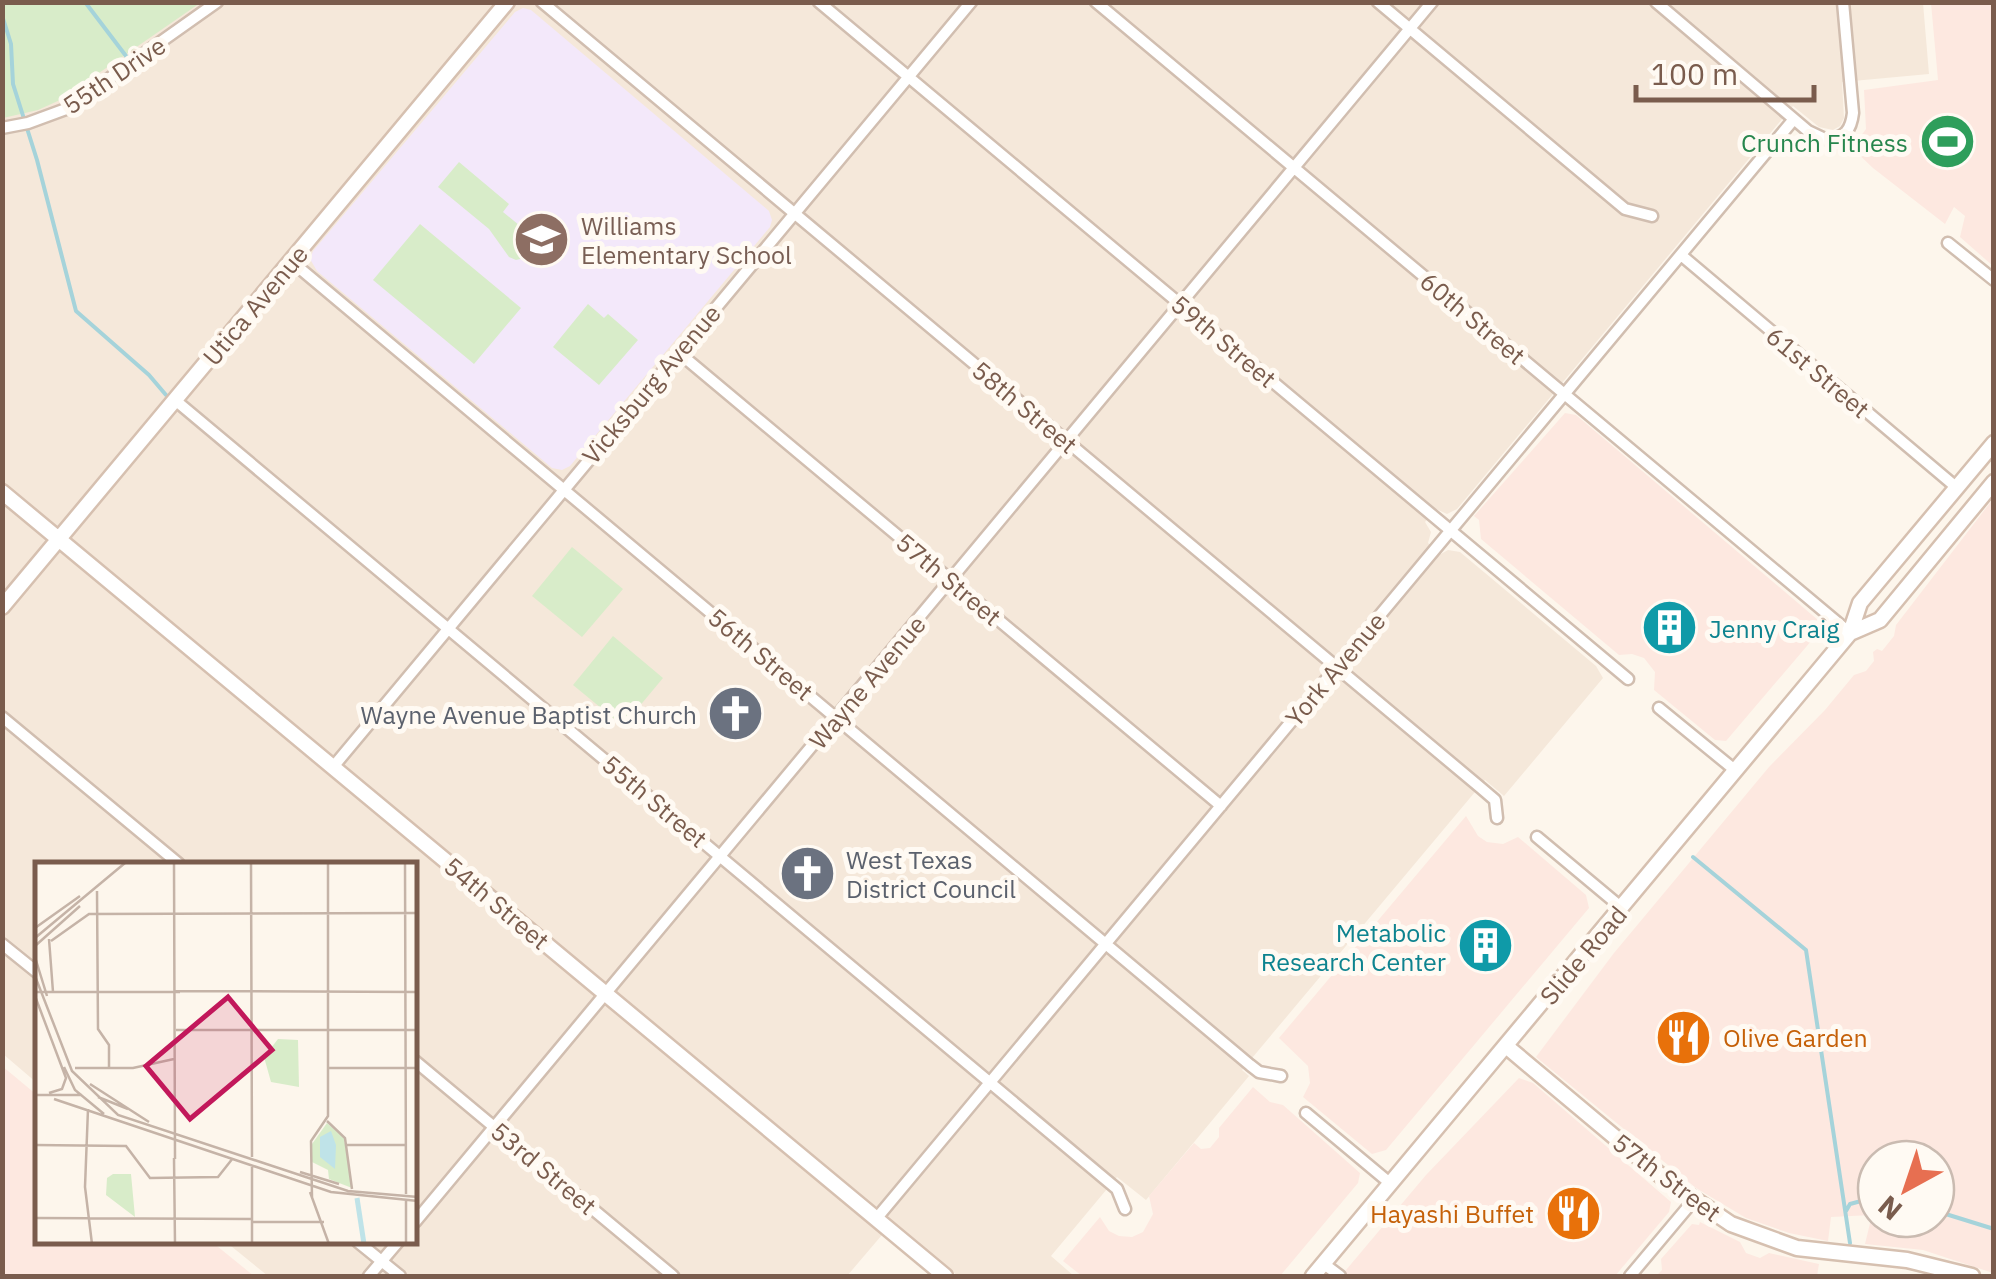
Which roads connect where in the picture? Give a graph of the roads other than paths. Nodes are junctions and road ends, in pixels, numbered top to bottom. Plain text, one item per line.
1 (217, 2) edge
2 (507, 2) edge
3 (542, 2) edge
4 (819, 2) edge
5 (972, 2) edge
6 (1096, 2) edge
7 (1378, 2) edge
8 (1432, 2) edge
9 (1656, 2) edge
10 (1844, 2) edge
11 (1410, 29) junction
12 (909, 78) junction
13 (1794, 119) junction
14 (2, 128) edge
15 (1293, 168) junction
16 (794, 214) junction
17 (1652, 216) dead end
18 (1948, 243) dead end
19 (1681, 255) junction
20 (291, 261) junction
21 (1994, 280) edge
22 (1179, 304) junction
23 (678, 352) junction
24 (1565, 395) junction
25 (175, 400) junction
26 (1067, 442) junction
27 (1994, 443) edge
28 (1994, 482) edge
29 (1956, 488) junction
30 (563, 489) junction
31 (2, 492) edge
32 (1451, 531) junction
33 (59, 539) junction
34 (952, 582) junction
35 (2, 606) edge
36 (448, 627) junction
37 (1850, 633) junction
38 (1336, 668) junction
39 (1628, 680) dead end
40 (1659, 708) dead end
41 (2, 716) edge
42 (837, 718) junction
43 (333, 767) junction
44 (1736, 771) junction
45 (1221, 806) junction
46 (1498, 818) dead end
47 (1537, 837) dead end
48 (721, 856) junction
49 (177, 862) edge
50 (1622, 908) junction
51 (2, 944) edge
52 (1106, 944) junction
53 (35, 971) edge
54 (606, 994) junction
55 (1506, 1046) junction
56 (418, 1063) edge
57 (1281, 1076) dead end
58 (990, 1082) junction
59 (1306, 1113) dead end
60 (495, 1127) junction
61 (1390, 1184) junction
62 (1693, 1201) junction
63 (1125, 1209) dead end
64 (418, 1218) edge
65 (876, 1219) junction
66 (361, 1244) edge
67 (396, 1244) edge
68 (382, 1261) junction
69 (1324, 1264) junction
70 (369, 1276) edge
71 (400, 1276) edge
72 (673, 1276) edge
73 (945, 1276) edge
74 (1314, 1276) edge
75 (1340, 1276) edge
76 (1630, 1276) edge
77 (1972, 1276) edge

1 - 14 street, 55th Drive
2 - 20 street, Utica Avenue
3 - 16 street, 58th Street
4 - 12 street, 59th Street
5 - 12 street, Vicksburg Avenue
6 - 15 street, 60th Street
7 - 11 street
8 - 11 street, Wayne Avenue
9 - 13 street
10 - 13 street
11 - 15 street, Wayne Avenue
11 - 17 street
12 - 16 street, Vicksburg Avenue
12 - 22 street, 59th Street
13 - 19 street, York Avenue
15 - 22 street, Wayne Avenue
15 - 24 street, 60th Street
16 - 23 street, Vicksburg Avenue
16 - 26 street, 58th Street
18 - 21 street
19 - 24 street, York Avenue
19 - 29 street, 61st Street
20 - 25 street, Utica Avenue
20 - 30 street, 56th Street
22 - 26 street, Wayne Avenue
22 - 32 street, 59th Street
23 - 30 street, Vicksburg Avenue
23 - 34 street, 57th Street
24 - 32 street, York Avenue
24 - 37 street, 60th Street
25 - 33 street, Utica Avenue
25 - 36 street, 55th Street
26 - 34 street, Wayne Avenue
26 - 38 street, 58th Street
27 - 29 street, Slide Road
28 - 37 street, Slide Road
29 - 37 street, Slide Road
30 - 36 street, Vicksburg Avenue
30 - 42 street, 56th Street
31 - 33 street, 54th Street
32 - 38 street, York Avenue
32 - 39 street, 59th Street
33 - 35 street, Utica Avenue
33 - 43 street, 54th Street
34 - 42 street, Wayne Avenue
34 - 45 street, 57th Street
36 - 43 street, Vicksburg Avenue
36 - 48 street, 55th Street
37 - 44 street, Slide Road
38 - 45 street, York Avenue
38 - 46 street, 58th Street
40 - 44 street
41 - 49 street
42 - 48 street, Wayne Avenue
42 - 52 street, 56th Street
43 - 54 street, 54th Street
44 - 50 street, Slide Road
45 - 52 street, York Avenue
47 - 50 street
48 - 54 street, Wayne Avenue
48 - 58 street, 55th Street
50 - 55 street, Slide Road
51 - 53 street
52 - 57 street, 56th Street
52 - 58 street, York Avenue
54 - 60 street, Wayne Avenue
54 - 65 street, 54th Street
55 - 61 street, Slide Road
55 - 62 street, 57th Street
56 - 60 street, 53rd Street
58 - 63 street, 55th Street
58 - 65 street, York Avenue
59 - 61 street
60 - 64 street, Wayne Avenue
60 - 72 street, 53rd Street
61 - 69 street, Slide Road
62 - 76 street
62 - 77 street, 57th Street
65 - 73 street, 54th Street
66 - 68 street
67 - 68 street
68 - 70 street
68 - 71 street
69 - 74 street, Slide Road
69 - 75 street

